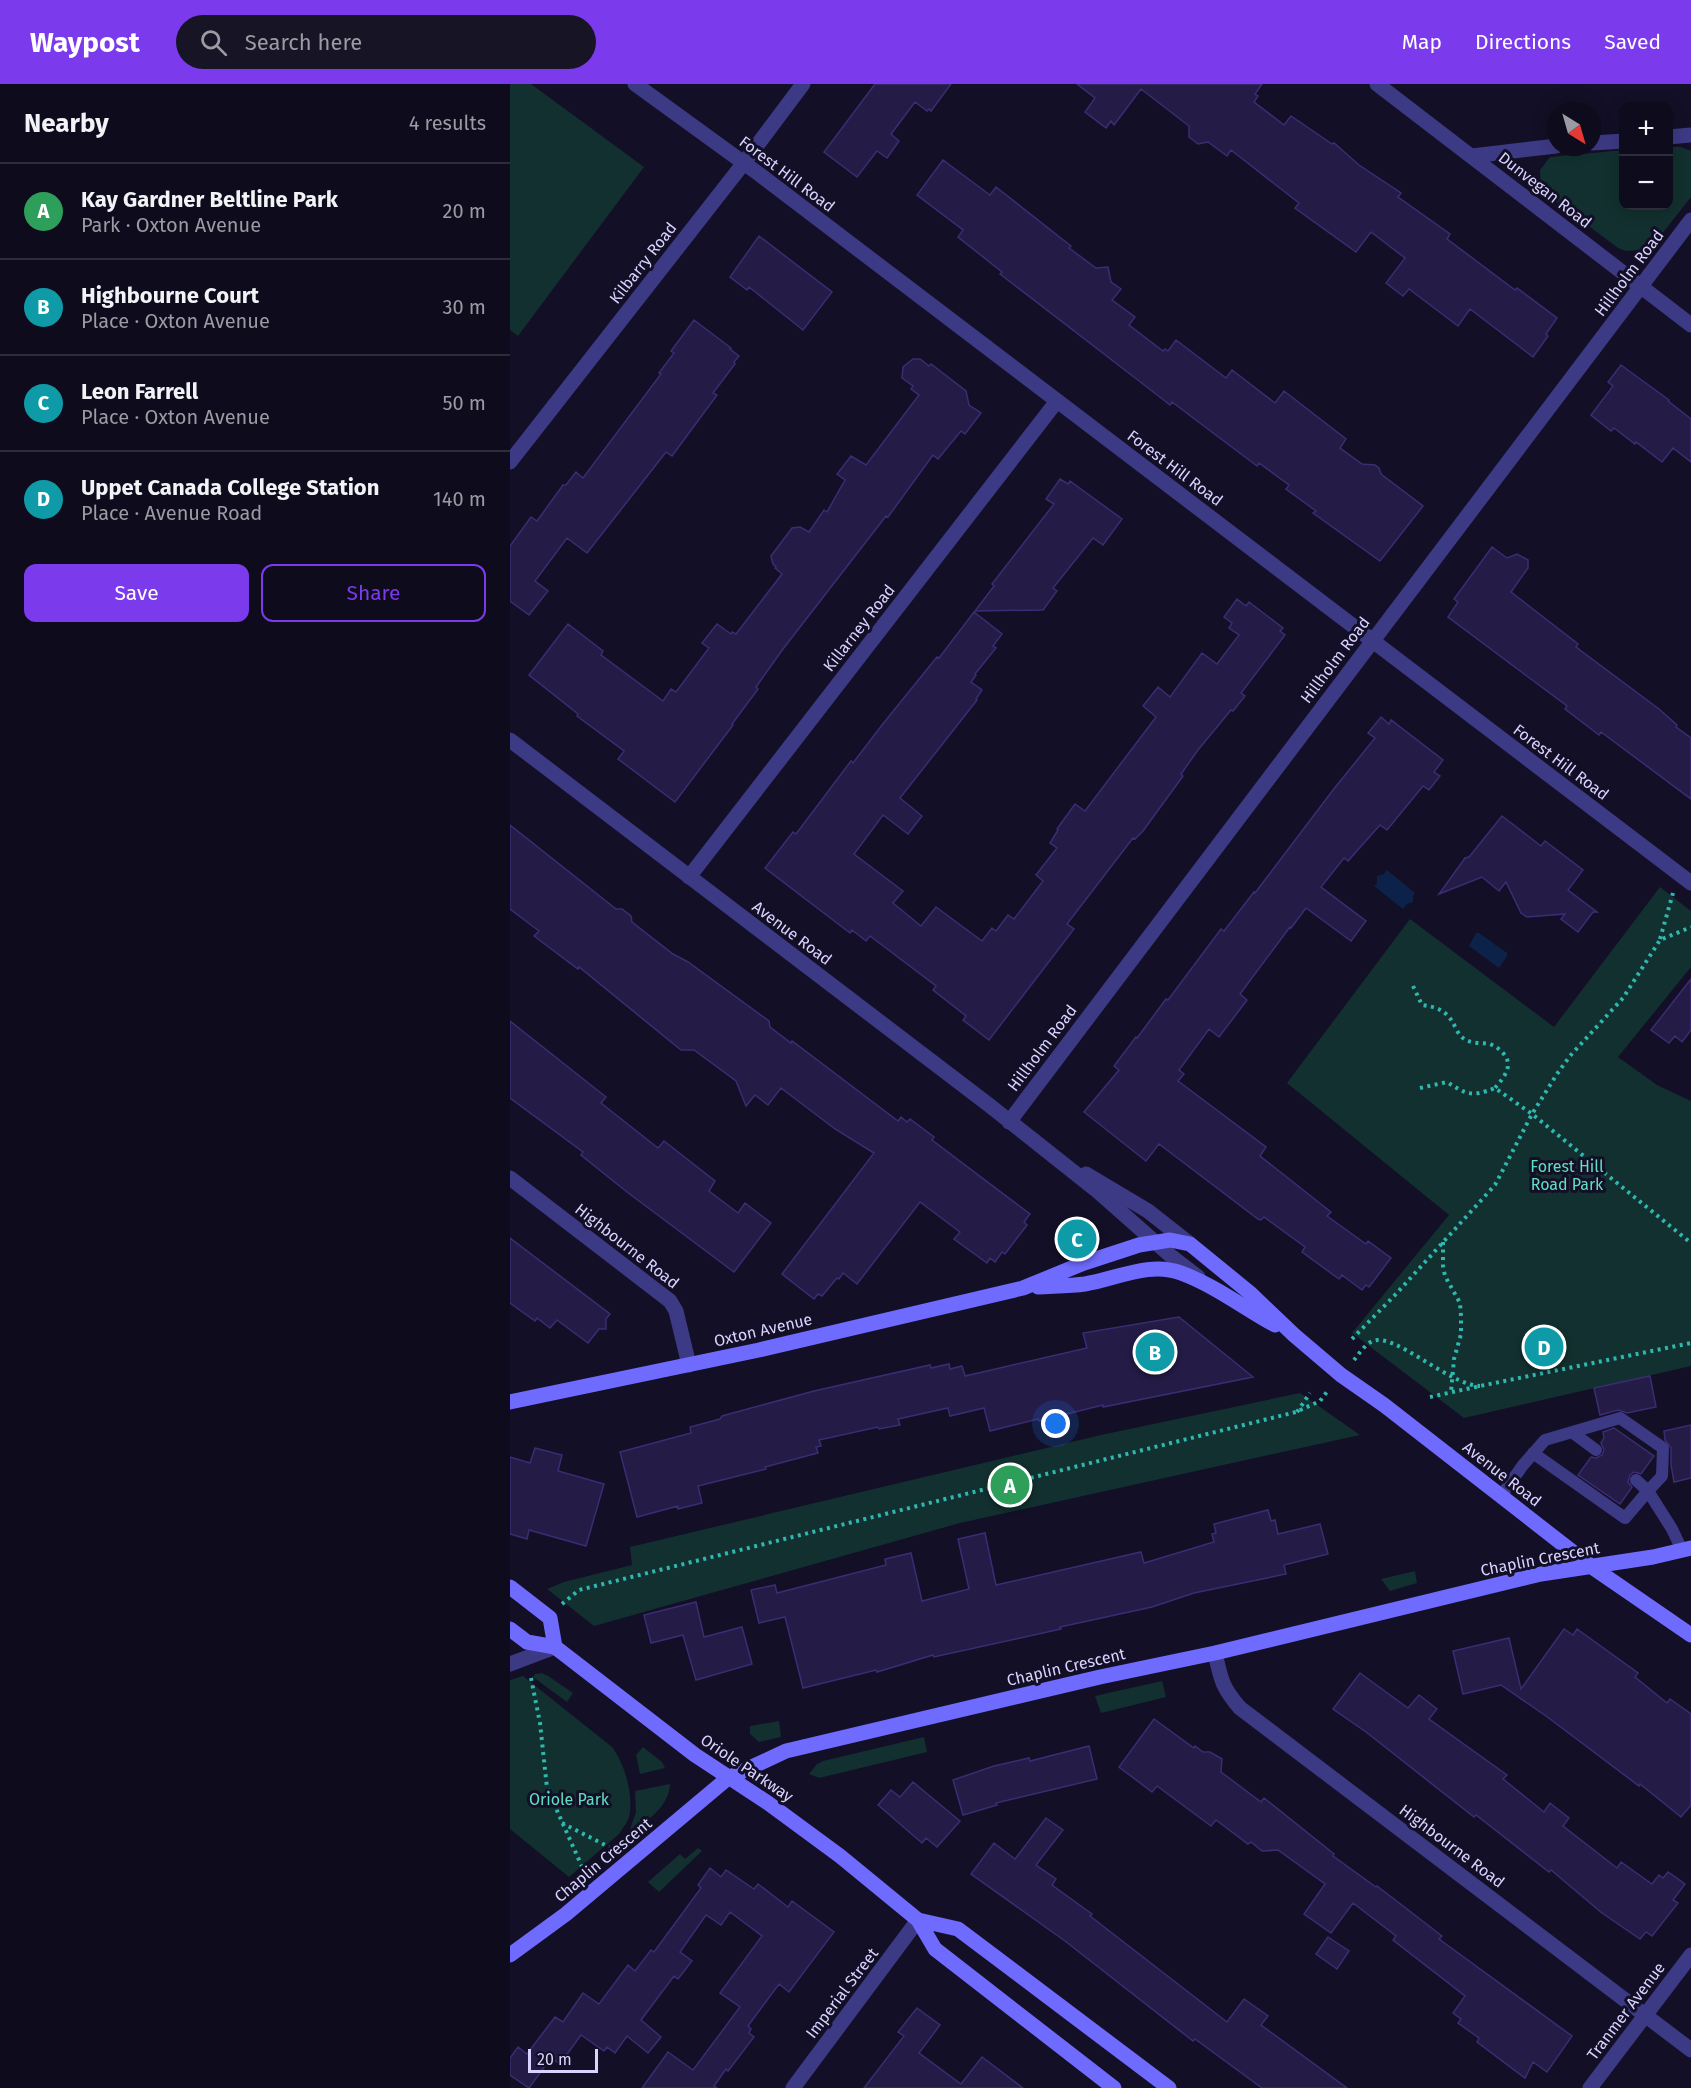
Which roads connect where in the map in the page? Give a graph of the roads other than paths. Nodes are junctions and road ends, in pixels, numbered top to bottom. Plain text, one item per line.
1 (635, 84) edge
2 (802, 84) edge
3 (1377, 84) edge
4 (1691, 135) edge
5 (1673, 137) edge
6 (1619, 141) edge
7 (1601, 142) edge
8 (1547, 147) edge
9 (1472, 156) junction
10 (743, 164) junction
11 (1691, 220) edge
12 (1641, 287) junction
13 (1691, 325) edge
14 (1057, 401) junction
15 (510, 462) edge
16 (1372, 641) junction
17 (510, 740) edge
18 (689, 877) junction
19 (1691, 883) edge
20 (1009, 1122) junction
21 (1052, 1155) junction
22 (510, 1178) edge
23 (1155, 1242) junction
24 (1190, 1244) junction
25 (1023, 1288) junction
26 (1213, 1288) junction
27 (1294, 1335) junction
28 (689, 1365) junction
29 (510, 1402) edge
30 (1573, 1433) junction
31 (1596, 1450) dead end
32 (1533, 1453) junction
33 (1636, 1480) dead end
34 (1648, 1491) junction
35 (1501, 1496) junction
36 (1686, 1549) edge
37 (1592, 1567) junction
38 (510, 1587) edge
39 (510, 1629) edge
40 (1691, 1635) edge
41 (555, 1647) junction
42 (1215, 1653) junction
43 (510, 1664) edge
44 (728, 1778) junction
45 (918, 1920) junction
46 (510, 1955) edge
47 (1691, 1955) edge
48 (1646, 2015) junction
49 (1691, 2050) edge
50 (793, 2088) edge
51 (1114, 2088) edge
52 (1169, 2088) edge
53 (1590, 2088) edge

1 - 10 street, Forest Hill Road
2 - 10 street, Kilbarry Road
3 - 9 street, Dunvegan Road
4 - 5 street
6 - 7 street
8 - 9 street
9 - 12 street, Dunvegan Road
10 - 14 street, Forest Hill Road
10 - 15 street, Kilbarry Road
11 - 12 street, Hillholm Road
12 - 13 street, Dunvegan Road
12 - 16 street, Hillholm Road
14 - 16 street, Forest Hill Road
14 - 18 street, Killarney Road
16 - 19 street, Forest Hill Road
16 - 20 street, Hillholm Road
17 - 18 street, Avenue Road
18 - 20 street, Avenue Road
20 - 21 street, Avenue Road
21 - 23 street, Avenue Road
21 - 24 street, Avenue Road
22 - 28 street, Highbourne Road
23 - 24 street, Oxton Avenue
23 - 25 street, Oxton Avenue
23 - 26 street, Avenue Road
24 - 27 street, Avenue Road
25 - 26 street, Oxton Avenue
25 - 28 street, Oxton Avenue
26 - 27 street, Avenue Road
27 - 35 street, Avenue Road
28 - 29 street, Oxton Avenue
30 - 31 lane
30 - 32 lane
30 - 34 lane
32 - 34 lane
32 - 35 lane
33 - 34 lane
34 - 36 lane
35 - 37 street, Avenue Road
36 - 37 street, Chaplin Crescent
37 - 40 street, Avenue Road
37 - 42 street, Chaplin Crescent
38 - 41 street
39 - 41 street, Oriole Parkway
41 - 43 street
41 - 44 street, Oriole Parkway
42 - 44 street, Chaplin Crescent
42 - 48 street, Highbourne Road
44 - 45 street, Oriole Parkway
44 - 46 street, Chaplin Crescent
45 - 50 street, Imperial Street
45 - 51 street, Oriole Parkway
45 - 52 street, Oriole Parkway
47 - 48 street, Tranmer Avenue
48 - 49 street, Highbourne Road
48 - 53 street, Tranmer Avenue

